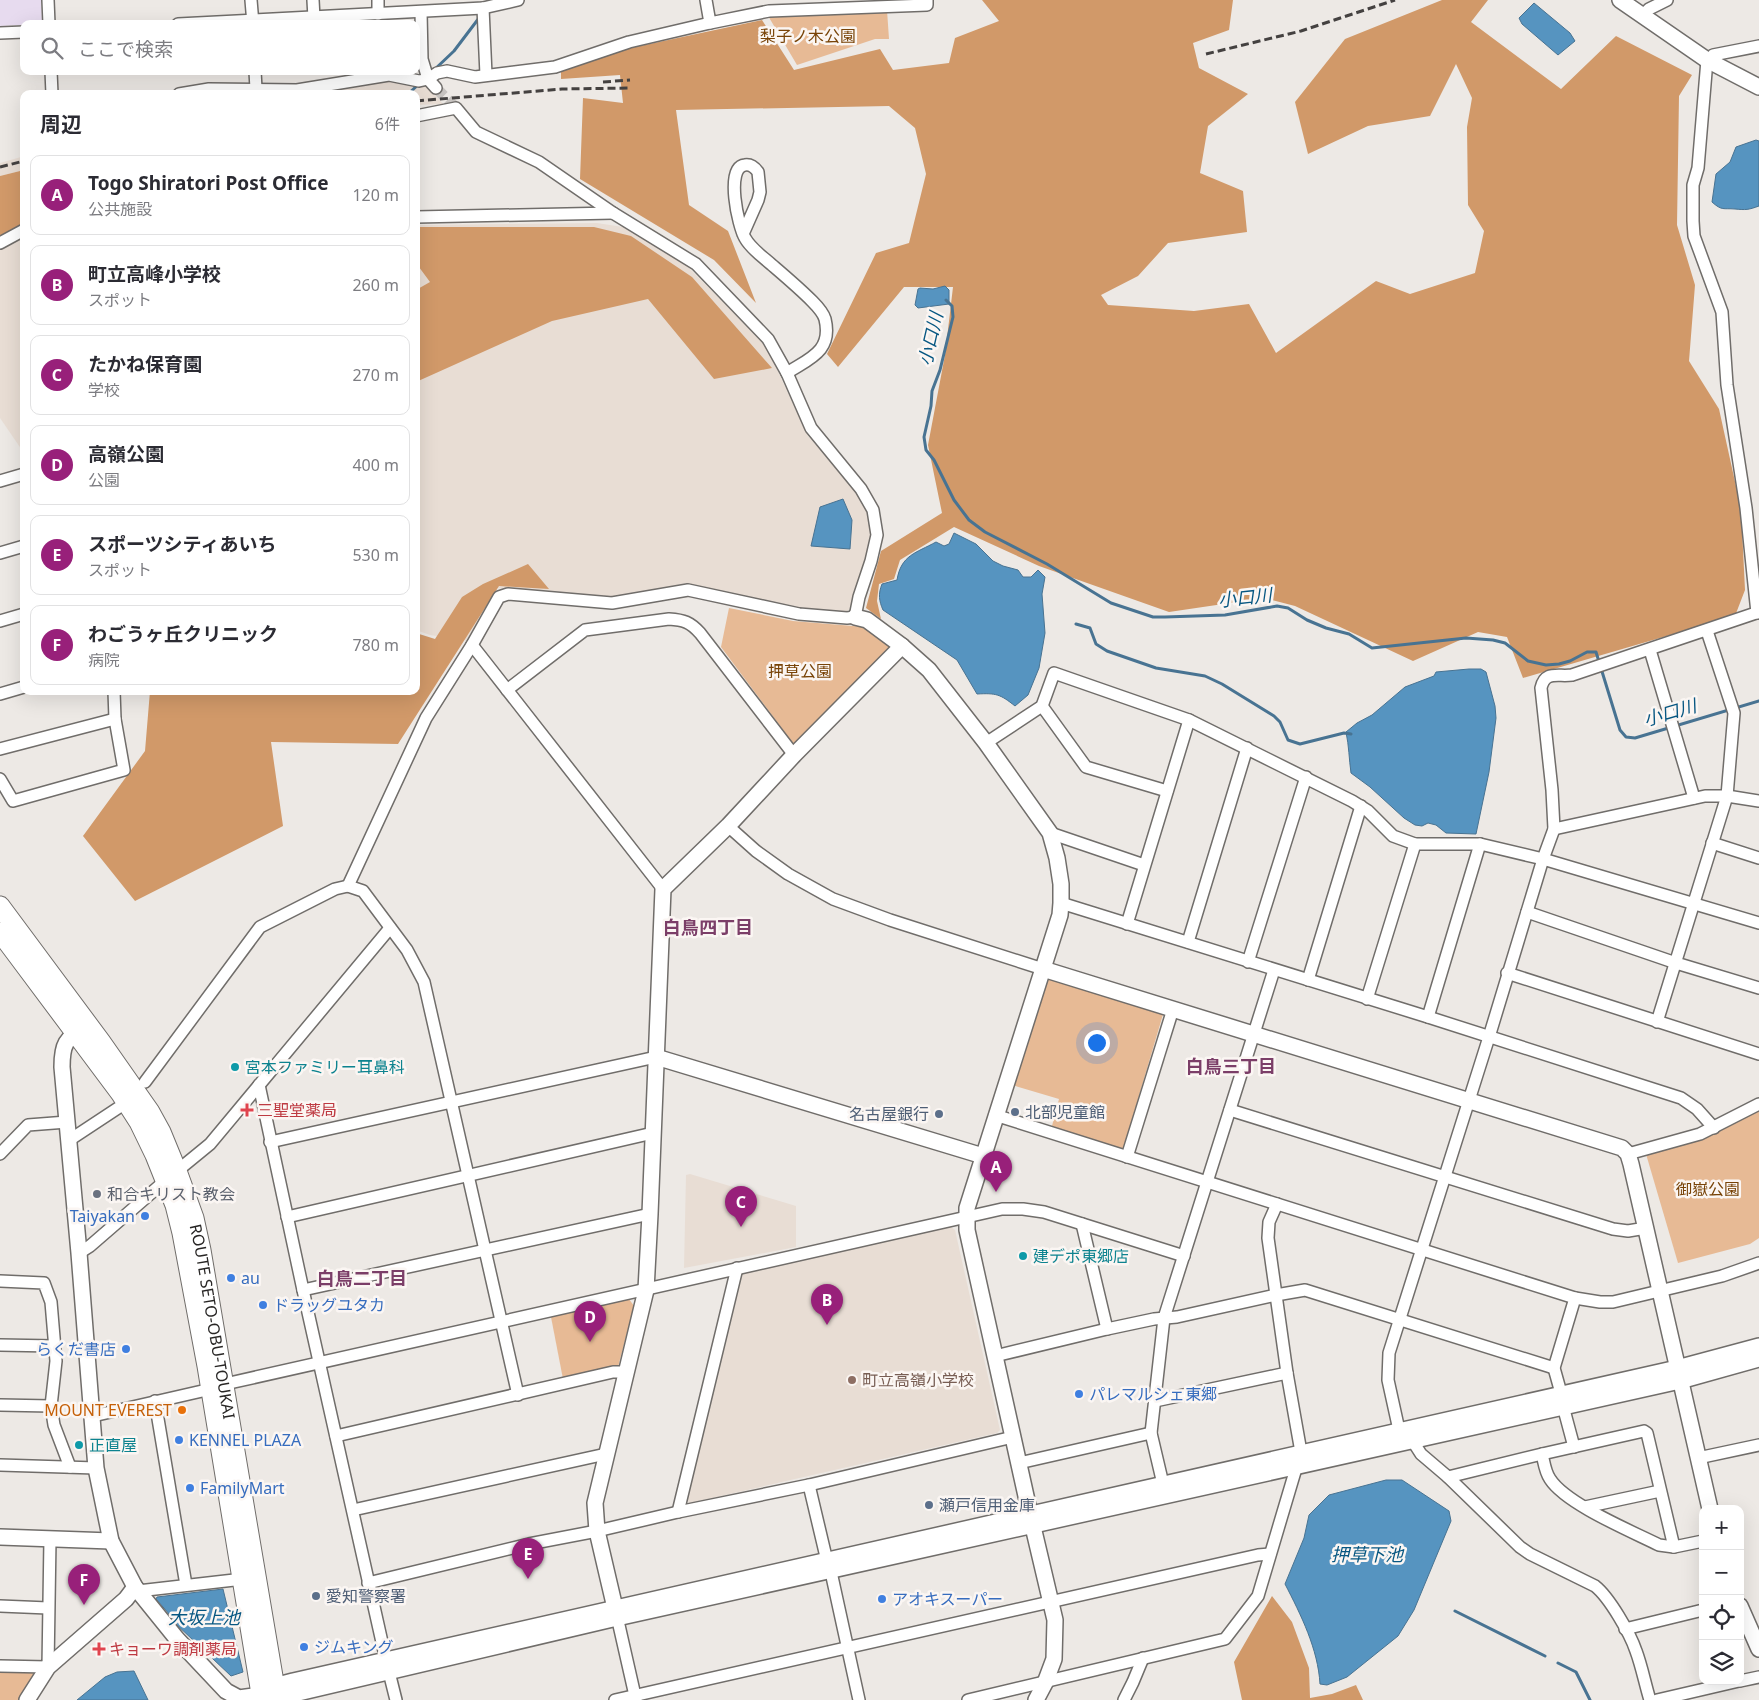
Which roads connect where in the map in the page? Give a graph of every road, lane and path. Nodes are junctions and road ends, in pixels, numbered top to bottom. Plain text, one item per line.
1 (48, 0) edge
2 (252, 0) edge
3 (313, 0) edge
4 (378, 0) edge
5 (518, 0) edge
6 (706, 0) edge
7 (927, 0) edge
8 (1620, 0) edge
9 (1667, 0) edge
10 (768, 5) edge
11 (482, 8) junction
12 (421, 12) junction
13 (378, 14) junction
14 (1642, 16) junction
15 (314, 18) junction
16 (49, 20) edge
17 (252, 20) edge
18 (283, 20) edge
19 (710, 23) junction
20 (20, 32) edge
21 (0, 33) edge
22 (1759, 46) edge
23 (1708, 60) junction
24 (51, 75) edge
25 (255, 75) edge
26 (486, 75) junction
27 (428, 79) junction
28 (1759, 87) edge
29 (436, 88) tunnel mouth
30 (256, 89) junction
31 (52, 90) edge
32 (203, 90) edge
33 (420, 115) edge
34 (613, 213) junction
35 (420, 217) edge
36 (20, 232) edge
37 (743, 234) junction
38 (0, 243) edge
39 (787, 372) junction
40 (20, 475) edge
41 (0, 481) edge
42 (20, 547) edge
43 (0, 552) edge
44 (1758, 613) edge
45 (20, 615) edge
46 (856, 616) junction
47 (0, 621) edge
48 (1707, 631) junction
49 (472, 645) junction
50 (902, 646) junction
51 (1650, 650) junction
52 (20, 688) edge
53 (507, 690) junction
54 (0, 694) edge
55 (114, 695) edge
56 (1042, 706) junction
57 (116, 719) junction
58 (1189, 720) junction
59 (986, 743) junction
60 (1247, 748) junction
61 (0, 749) edge
62 (794, 754) junction
63 (1306, 777) junction
64 (0, 779) edge
65 (1167, 790) junction
66 (1728, 796) junction
67 (1694, 798) junction
68 (1759, 801) edge
69 (1361, 806) junction
70 (728, 826) junction
71 (1554, 829) junction
72 (1050, 833) junction
73 (1712, 843) junction
74 (1415, 844) junction
75 (1480, 844) junction
76 (1759, 858) edge
77 (1543, 859) junction
78 (1144, 865) junction
79 (348, 886) junction
80 (663, 889) junction
81 (1061, 903) junction
82 (1694, 903) junction
83 (0, 906) edge
84 (1527, 912) junction
85 (1759, 923) edge
86 (1127, 924) junction
87 (390, 928) junction
88 (0, 932) edge
89 (1188, 942) junction
90 (1248, 962) junction
91 (1676, 963) junction
92 (1043, 969) junction
93 (1274, 970) junction
94 (1507, 973) junction
95 (1308, 980) junction
96 (1759, 988) edge
97 (1367, 999) junction
98 (1173, 1008) junction
99 (1428, 1017) junction
100 (1657, 1022) junction
101 (82, 1028) junction
102 (1253, 1034) junction
103 (1489, 1037) junction
104 (1759, 1054) edge
105 (656, 1057) junction
106 (145, 1082) dead end
107 (259, 1085) junction
108 (1468, 1100) junction
109 (451, 1102) junction
110 (1759, 1104) edge
111 (118, 1108) dead end
112 (1230, 1110) junction
113 (995, 1115) junction
114 (67, 1122) junction
115 (1714, 1128) junction
116 (653, 1133) junction
117 (68, 1141) junction
118 (270, 1142) junction
119 (0, 1154) edge
120 (1628, 1154) junction
121 (983, 1156) junction
122 (1127, 1157) junction
123 (468, 1175) junction
124 (171, 1176) junction
125 (1444, 1177) junction
126 (1207, 1182) junction
127 (1278, 1204) junction
128 (650, 1214) junction
129 (966, 1216) junction
130 (287, 1217) junction
131 (1082, 1224) junction
132 (1646, 1228) junction
133 (485, 1250) junction
134 (1421, 1250) junction
135 (79, 1252) junction
136 (1184, 1256) junction
137 (1759, 1264) edge
138 (737, 1268) junction
139 (0, 1281) edge
140 (303, 1290) junction
141 (646, 1290) junction
142 (1660, 1292) junction
143 (1276, 1295) junction
144 (1575, 1298) junction
145 (1164, 1318) junction
146 (1399, 1320) junction
147 (502, 1322) junction
148 (1107, 1329) junction
149 (0, 1345) edge
150 (54, 1346) junction
151 (1759, 1346) edge
152 (995, 1356) junction
153 (1759, 1359) edge
154 (320, 1364) junction
155 (1554, 1368) junction
156 (627, 1372) junction
157 (1287, 1373) junction
158 (1678, 1374) junction
159 (218, 1387) junction
160 (518, 1394) junction
161 (1562, 1400) junction
162 (155, 1401) junction
163 (1156, 1401) junction
164 (0, 1405) edge
165 (51, 1406) junction
166 (93, 1416) junction
167 (1399, 1430) junction
168 (1151, 1433) junction
169 (336, 1436) junction
170 (1013, 1437) junction
171 (1412, 1440) junction
172 (1759, 1444) edge
173 (1574, 1447) junction
174 (606, 1454) junction
175 (1542, 1454) junction
176 (1698, 1458) junction
177 (1299, 1459) junction
178 (1019, 1462) junction
179 (0, 1465) edge
180 (70, 1467) junction
181 (96, 1468) junction
182 (1448, 1477) junction
183 (1163, 1484) junction
184 (809, 1485) junction
185 (1660, 1491) junction
186 (1709, 1505) edge
187 (1585, 1507) junction
188 (352, 1510) junction
189 (678, 1512) junction
190 (1031, 1520) junction
191 (597, 1531) junction
192 (0, 1537) edge
193 (50, 1539) junction
194 (111, 1541) junction
195 (1699, 1542) edge
196 (1674, 1548) junction
197 (1270, 1554) junction
198 (829, 1566) junction
199 (243, 1579) junction
200 (368, 1583) junction
201 (186, 1585) junction
202 (136, 1589) junction
203 (1052, 1602) junction
204 (0, 1606) edge
205 (48, 1608) junction
206 (1699, 1611) edge
207 (616, 1613) junction
208 (1744, 1615) edge
209 (1625, 1630) junction
210 (848, 1647) junction
211 (1759, 1649) edge
212 (1143, 1658) junction
213 (0, 1666) edge
214 (388, 1666) junction
215 (48, 1667) junction
216 (1759, 1676) edge
217 (1744, 1680) edge
218 (1045, 1683) junction
219 (1722, 1685) edge
220 (270, 1696) edge
221 (636, 1698) edge
222 (27, 1700) edge
223 (396, 1700) edge
224 (615, 1700) edge
225 (860, 1700) edge
226 (968, 1700) edge
227 (1036, 1700) edge
228 (1124, 1700) edge
229 (1650, 1700) edge
230 (1657, 1700) edge

1 - 16 street
2 - 17 street
3 - 15 street
4 - 13 street
5 - 11 street
6 - 19 street
7 - 10 street
8 - 14 street
9 - 14 street
10 - 19 street
11 - 12 street
11 - 26 street
12 - 13 street
12 - 27 street
13 - 15 street
14 - 23 street
15 - 18 street
19 - 26 street
20 - 21 street
22 - 23 street
23 - 28 street
23 - 44 street
24 - 31 street
25 - 30 street
26 - 27 street
27 - 29 street
27 - 30 street
30 - 32 street
33 - 34 street
34 - 35 street
34 - 39 street
36 - 38 street
37 - 37 street
37 - 39 street
39 - 46 street
40 - 41 street
42 - 43 street
44 - 48 street
45 - 47 street
46 - 49 street
46 - 50 street
48 - 51 street
48 - 66 street
49 - 53 street
49 - 79 street
50 - 59 street
50 - 62 street
51 - 67 street
51 - 71 street
52 - 54 street
53 - 62 street
53 - 80 street
55 - 57 street
56 - 58 street
56 - 59 street
56 - 65 street
57 - 61 street
57 - 64 street
58 - 60 street
58 - 65 street
59 - 72 street
60 - 63 street
60 - 89 street
62 - 70 street
63 - 69 street
63 - 90 street
65 - 78 street
66 - 67 street
66 - 68 street
66 - 73 street
67 - 71 street
69 - 74 street
69 - 95 street
70 - 80 street
70 - 92 street
71 - 77 street
72 - 78 street
72 - 81 street
73 - 76 street
73 - 82 street
74 - 75 street
74 - 97 street
75 - 77 street
75 - 99 street
77 - 82 street
77 - 84 street
78 - 86 street
79 - 87 street
79 - 106 street
80 - 105 street
81 - 86 street
81 - 92 street
82 - 85 street
82 - 91 street
83 - 101 main road, ROUTE SETO-OBU-TOUKAI
84 - 91 street
84 - 94 street
86 - 89 street
87 - 107 street
87 - 109 street
88 - 101 main road, ROUTE SETO-OBU-TOUKAI
89 - 90 street
90 - 93 street
91 - 96 street
91 - 100 street
92 - 98 street
92 - 113 street
93 - 95 street
93 - 102 street
94 - 100 street
94 - 103 street
95 - 97 street
97 - 99 street
98 - 102 street
98 - 122 street
99 - 103 street
100 - 104 street
101 - 114 street
101 - 124 main road, ROUTE SETO-OBU-TOUKAI
102 - 108 street
102 - 112 street
103 - 108 street
103 - 115 street
105 - 109 street
105 - 116 street
105 - 121 street
107 - 118 street
107 - 124 street
108 - 120 street
108 - 125 street
109 - 118 street
109 - 123 street
110 - 115 street
111 - 117 street
112 - 125 street
112 - 126 street
113 - 121 street
113 - 122 street
114 - 117 street
114 - 119 street
115 - 120 street
116 - 123 street
116 - 128 street
117 - 135 street
118 - 130 street
120 - 132 street
121 - 129 street
122 - 126 street
123 - 130 street
123 - 133 street
124 - 135 street
124 - 159 main road, ROUTE SETO-OBU-TOUKAI
125 - 132 street
125 - 134 street
126 - 127 street
126 - 136 street
127 - 134 street
127 - 143 street
128 - 133 street
128 - 141 street
129 - 131 street
129 - 138 street
129 - 152 street
130 - 140 street
131 - 136 street
131 - 148 street
132 - 142 street
133 - 140 street
133 - 147 street
134 - 144 street
134 - 146 street
135 - 166 street
136 - 145 street
137 - 142 street
138 - 141 street
138 - 189 street
139 - 150 street
140 - 154 street
141 - 147 street
141 - 156 street
142 - 144 street
142 - 158 street
143 - 145 street
143 - 146 street
143 - 157 street
144 - 155 street
145 - 148 street
145 - 163 street
146 - 155 street
146 - 167 street
147 - 154 street
147 - 160 street
148 - 152 street
149 - 150 street
150 - 165 street
151 - 158 street
152 - 170 street
153 - 158 street
154 - 159 street
154 - 169 street
155 - 161 street
156 - 160 street
156 - 174 street
157 - 163 street
157 - 177 street
158 - 161 street
158 - 176 street
159 - 162 street
159 - 199 main road, ROUTE SETO-OBU-TOUKAI
159 - 220 main road, ROUTE SETO-OBU-TOUKAI
160 - 169 street
161 - 167 street
161 - 171 street
161 - 173 street
162 - 166 street
162 - 201 street
163 - 168 street
164 - 165 street
165 - 180 street
166 - 181 street
167 - 177 street
168 - 178 street
168 - 183 street
169 - 188 street
170 - 178 street
170 - 184 street
171 - 177 street
171 - 182 street
172 - 176 street
173 - 175 street
173 - 185 street
174 - 188 street
174 - 191 street
175 - 182 street
175 - 187 street
176 - 186 street
177 - 183 street
177 - 190 street
177 - 197 street
178 - 190 street
179 - 180 street
180 - 181 street
181 - 194 street
182 - 209 street
183 - 190 street
184 - 189 street
184 - 198 street
185 - 187 street
185 - 196 street
187 - 196 street
188 - 200 street
189 - 191 street
190 - 198 street
190 - 203 street
191 - 200 street
191 - 207 street
192 - 193 street
193 - 194 street
193 - 205 street
194 - 202 street
195 - 196 street
197 - 203 street
197 - 212 street
198 - 207 street
198 - 210 street
199 - 201 street
199 - 220 main road, ROUTE SETO-OBU-TOUKAI
200 - 214 street
201 - 202 street
202 - 215 street
202 - 220 street
203 - 210 street
203 - 218 street
204 - 205 street
205 - 215 street
206 - 209 street
207 - 214 street
207 - 221 street
208 - 211 street
209 - 229 street
210 - 221 street
210 - 225 street
212 - 218 street
212 - 228 street
213 - 215 street
214 - 220 street
214 - 223 street
215 - 222 street
216 - 217 street
218 - 226 street
218 - 227 street
219 - 230 street
221 - 224 street

